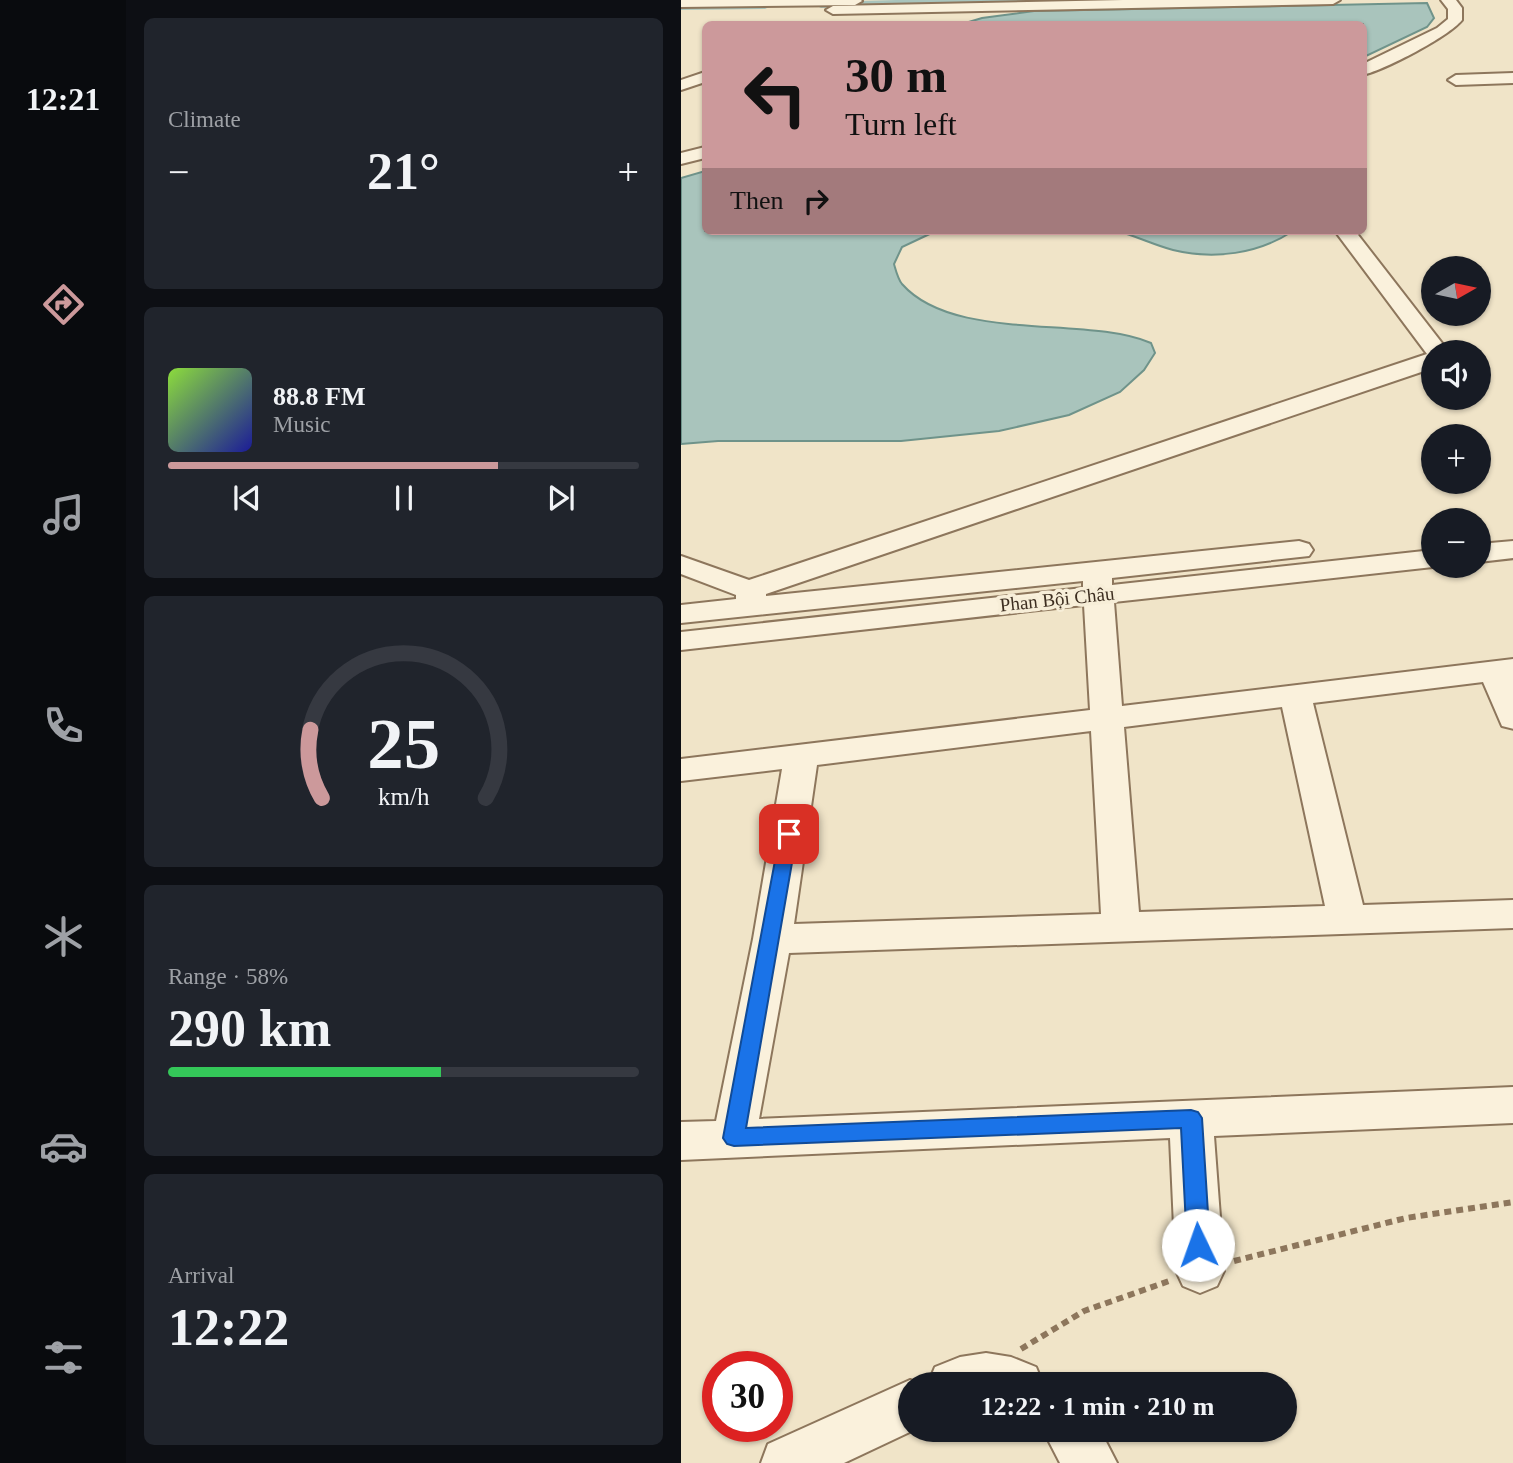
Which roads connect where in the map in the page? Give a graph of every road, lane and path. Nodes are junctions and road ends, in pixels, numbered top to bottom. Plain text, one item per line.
1 (1333, 0) edge
2 (1448, 0) edge
3 (681, 3) edge
4 (837, 4) edge
5 (938, 4) edge
6 (822, 21) edge
7 (1367, 68) edge
8 (702, 77) edge
9 (1513, 78) edge
10 (1456, 80) dead end
11 (681, 85) edge
12 (702, 153) edge
13 (681, 159) edge
14 (1348, 235) edge
15 (1428, 340) edge
16 (1421, 364) edge
17 (1513, 527) edge
18 (1491, 530) edge
19 (1421, 538) edge
20 (1513, 549) edge
21 (1491, 552) edge
22 (1421, 559) edge
23 (681, 565) edge
24 (1098, 583) junction
25 (751, 598) junction
26 (681, 614) edge
27 (681, 641) edge
28 (1504, 670) edge
29 (1295, 695) junction
30 (1107, 718) junction
31 (1513, 719) edge
32 (801, 755) junction
33 (681, 770) edge
34 (1513, 914) edge
35 (1347, 919) junction
36 (1121, 927) junction
37 (772, 939) junction
38 (1513, 1105) edge
39 (1191, 1118) junction
40 (734, 1138) junction
41 (681, 1140) edge
42 (1513, 1202) edge
43 (1200, 1270) junction
44 (997, 1372) edge
45 (898, 1411) edge
46 (1077, 1442) edge
47 (787, 1463) edge
48 (1091, 1463) edge

1 - 5 street
2 - 7 street
3 - 4 street
4 - 5 street
4 - 6 street
8 - 11 street
9 - 10 street
12 - 13 street
14 - 15 street
16 - 25 street
17 - 18 street
19 - 24 street, Phan Bội Châu
20 - 21 street
22 - 24 street, Phan Bội Châu
23 - 25 street
24 - 25 street, Phan Bội Châu
24 - 27 street, Phan Bội Châu
24 - 30 street
25 - 26 street, Phan Bội Châu
28 - 29 street
28 - 31 street
29 - 30 street
29 - 35 street
30 - 32 street
30 - 36 street
32 - 33 street
32 - 37 street
34 - 35 street
35 - 36 street
36 - 37 street
37 - 40 street
38 - 39 street
39 - 40 street
39 - 43 street
40 - 41 street
42 - 43 path
43 - 44 path
45 - 47 street
46 - 48 street

